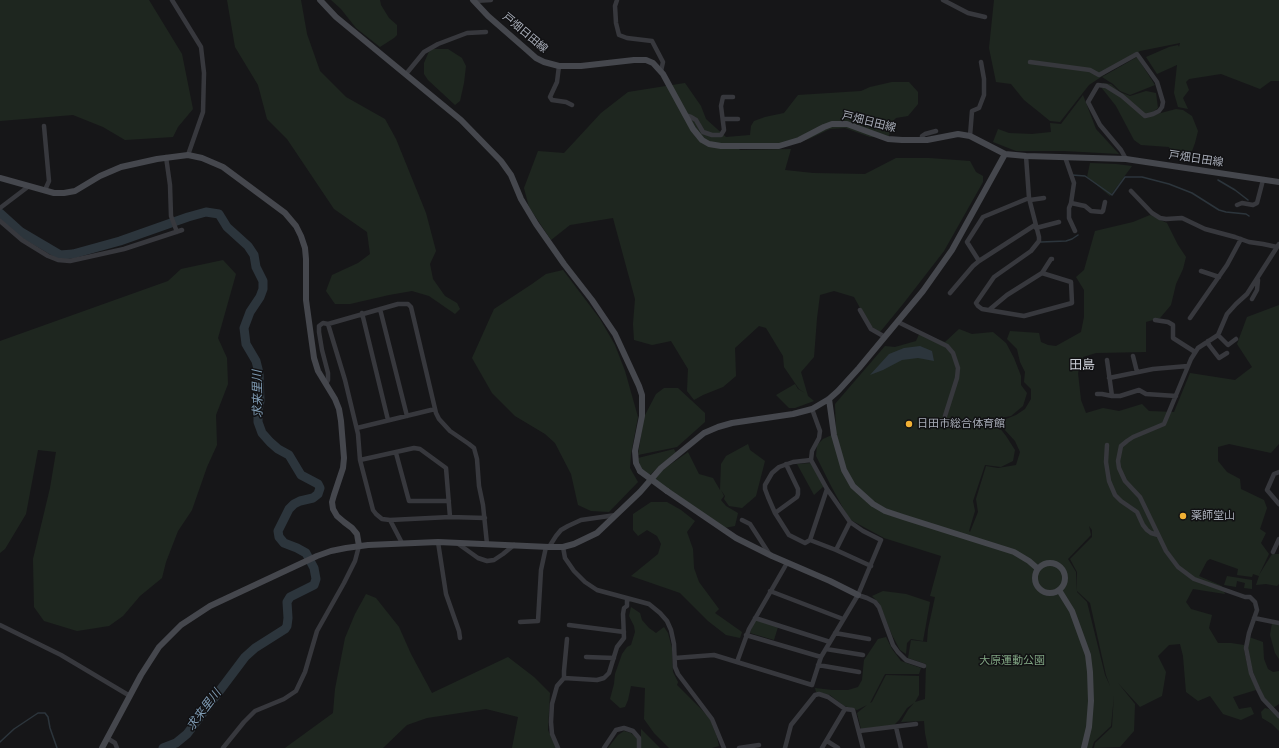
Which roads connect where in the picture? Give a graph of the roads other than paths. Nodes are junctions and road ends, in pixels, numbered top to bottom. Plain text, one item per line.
1 (172, 0) edge
2 (320, 0) edge
3 (491, 0) edge
4 (617, 0) edge
5 (943, 0) edge
6 (473, 1) edge
7 (986, 17) dead end
8 (486, 32) dead end
9 (981, 62) dead end
10 (1030, 62) dead end
11 (559, 66) junction
12 (661, 71) junction
13 (406, 74) junction
14 (732, 97) dead end
15 (572, 105) dead end
16 (685, 115) junction
17 (722, 119) junction
18 (738, 120) dead end
19 (44, 126) dead end
20 (936, 132) dead end
21 (970, 136) junction
22 (922, 140) junction
23 (1005, 154) junction
24 (188, 156) junction
25 (1026, 156) junction
26 (166, 157) junction
27 (1065, 157) junction
28 (1126, 159) junction
29 (0, 178) edge
30 (1263, 180) junction
31 (1279, 183) edge
32 (29, 186) junction
33 (45, 190) junction
34 (1131, 190) dead end
35 (1044, 198) dead end
36 (1029, 199) junction
37 (1105, 202) dead end
38 (1071, 203) junction
39 (1237, 205) dead end
40 (0, 208) edge
41 (0, 221) edge
42 (1058, 222) dead end
43 (1036, 226) junction
44 (1075, 231) dead end
45 (1242, 240) junction
46 (1278, 245) edge
47 (1052, 259) dead end
48 (979, 261) junction
49 (1201, 271) dead end
50 (1042, 273) junction
51 (1219, 276) junction
52 (1258, 278) junction
53 (950, 293) dead end
54 (1252, 299) dead end
55 (380, 309) junction
56 (860, 310) dead end
57 (989, 310) junction
58 (362, 313) junction
59 (1190, 318) dead end
60 (1155, 320) dead end
61 (898, 322) junction
62 (328, 324) junction
63 (1218, 335) junction
64 (885, 337) junction
65 (1236, 339) dead end
66 (1208, 341) junction
67 (1195, 352) junction
68 (1227, 353) dead end
69 (1133, 356) dead end
70 (1107, 360) dead end
71 (1188, 366) junction
72 (1137, 372) junction
73 (1110, 378) junction
74 (326, 384) junction
75 (1097, 394) dead end
76 (1112, 396) junction
77 (1176, 396) junction
78 (829, 399) junction
79 (435, 409) junction
80 (812, 409) junction
81 (407, 416) junction
82 (945, 416) dead end
83 (388, 420) junction
84 (357, 428) junction
85 (1106, 444) dead end
86 (396, 453) junction
87 (360, 460) junction
88 (811, 460) junction
89 (786, 464) junction
90 (1279, 472) edge
91 (827, 489) junction
92 (449, 501) junction
93 (1279, 504) edge
94 (775, 513) junction
95 (618, 515) junction
96 (450, 517) junction
97 (485, 518) junction
98 (390, 520) junction
99 (742, 520) dead end
100 (850, 522) junction
101 (1158, 534) junction
102 (1279, 539) edge
103 (810, 540) junction
104 (438, 542) junction
105 (456, 542) junction
106 (402, 543) junction
107 (487, 544) junction
108 (359, 546) junction
109 (514, 546) junction
110 (548, 547) junction
111 (563, 547) junction
112 (836, 550) junction
113 (1273, 552) dead end
114 (770, 555) junction
115 (787, 563) junction
116 (871, 566) junction
117 (1038, 568) junction
118 (1060, 590) junction
119 (770, 591) junction
120 (858, 595) junction
121 (627, 598) junction
122 (755, 618) junction
123 (1254, 618) junction
124 (843, 619) junction
125 (520, 622) dead end
126 (1279, 623) edge
127 (0, 624) edge
128 (569, 625) dead end
129 (624, 632) junction
130 (835, 633) junction
131 (746, 635) junction
132 (460, 638) dead end
133 (567, 639) dead end
134 (869, 640) dead end
135 (830, 642) junction
136 (826, 649) junction
137 (863, 655) dead end
138 (586, 656) dead end
139 (821, 657) junction
140 (614, 658) junction
141 (675, 658) junction
142 (737, 662) junction
143 (818, 665) junction
144 (924, 666) dead end
145 (859, 672) dead end
146 (564, 678) junction
147 (130, 696) junction
148 (845, 710) junction
149 (1279, 716) edge
150 (916, 724) dead end
151 (896, 727) junction
152 (859, 731) junction
153 (107, 738) junction
154 (827, 741) junction
155 (759, 745) dead end
156 (116, 746) edge
157 (102, 748) edge
158 (223, 748) edge
159 (558, 748) edge
160 (604, 748) edge
161 (639, 748) edge
162 (724, 748) edge
163 (740, 748) edge
164 (785, 748) edge
165 (822, 748) edge
166 (838, 748) edge
167 (863, 748) edge
168 (901, 748) edge
169 (1084, 748) edge

1 - 24 street
2 - 13 street
3 - 6 street
4 - 12 street
5 - 7 street
6 - 11 street, 戸畑日田線
8 - 13 street
9 - 21 street
10 - 28 street
11 - 12 street, 戸畑日田線
11 - 15 street
12 - 16 street, 戸畑日田線
13 - 114 street, bridge
14 - 17 street
16 - 17 street
16 - 22 street, 戸畑日田線
17 - 18 street
19 - 33 street
20 - 22 street
21 - 22 street, 戸畑日田線
21 - 23 street, 戸畑日田線
23 - 25 street, 戸畑日田線
23 - 61 street
24 - 26 street
24 - 74 street
25 - 27 street, 戸畑日田線
25 - 36 street
26 - 33 street
26 - 41 street
27 - 28 street, 戸畑日田線
27 - 38 street
28 - 30 street, 戸畑日田線
29 - 32 street
30 - 31 street, 戸畑日田線
30 - 39 street
32 - 33 street
32 - 40 street
34 - 45 street
35 - 36 street
36 - 43 street
36 - 48 street
37 - 38 street
38 - 44 street
42 - 43 street
43 - 48 street
43 - 57 street
45 - 46 street
45 - 51 street
46 - 52 street
47 - 50 street
48 - 53 street
49 - 51 street
50 - 57 street
50 - 57 street
51 - 59 street
52 - 54 street
52 - 63 street
55 - 58 street
55 - 79 street
55 - 81 street
56 - 64 street
58 - 62 street
58 - 83 street
60 - 67 street
61 - 64 street
61 - 82 street
62 - 74 street
62 - 84 street
63 - 65 street
63 - 66 street
64 - 78 street
66 - 67 street
66 - 68 street
67 - 71 street
69 - 72 street
70 - 73 street
71 - 72 street
71 - 77 street
72 - 73 street
73 - 76 street
74 - 108 street
75 - 76 street
76 - 77 street
77 - 101 street
78 - 80 street
78 - 117 street
79 - 81 street
79 - 97 street
80 - 88 street
80 - 95 street
81 - 83 street
83 - 84 street
84 - 87 street
85 - 101 street
86 - 87 street
86 - 92 street
86 - 92 street
87 - 98 street
88 - 89 street
88 - 91 street
89 - 94 street
89 - 94 street
90 - 93 street
91 - 100 street
91 - 103 street
92 - 96 street
94 - 103 street
95 - 110 street
95 - 111 street
96 - 97 street
96 - 98 street
97 - 107 street
98 - 106 street
99 - 114 street
100 - 112 street
100 - 116 street
101 - 123 street
102 - 113 street
103 - 112 street
104 - 105 street
104 - 106 street
104 - 132 street
105 - 107 street
105 - 109 street
106 - 108 street
107 - 109 street
108 - 147 street
108 - 158 street
109 - 110 street
110 - 111 street
110 - 125 street
111 - 121 street
112 - 116 street
114 - 115 street
115 - 119 street
115 - 120 street
116 - 120 street
117 - 118 street
117 - 118 street
118 - 169 street
119 - 122 street
119 - 124 street
120 - 124 street
120 - 144 street
121 - 129 street
121 - 141 street
122 - 131 street
122 - 135 street
123 - 126 street
123 - 149 street
124 - 130 street
127 - 147 street
128 - 129 street
129 - 140 street
130 - 134 street
130 - 135 street
131 - 139 street
131 - 142 street
133 - 146 street
135 - 136 street
136 - 137 street
136 - 139 street
138 - 140 street
139 - 143 street
140 - 146 street
141 - 142 street
141 - 162 street
142 - 143 street
143 - 145 street
146 - 159 street
147 - 153 street
148 - 152 street
148 - 154 street
148 - 164 street
150 - 151 street
151 - 152 street
151 - 168 street
152 - 167 street
153 - 156 street
153 - 157 street
154 - 165 street
154 - 166 street
155 - 163 street
160 - 161 street

